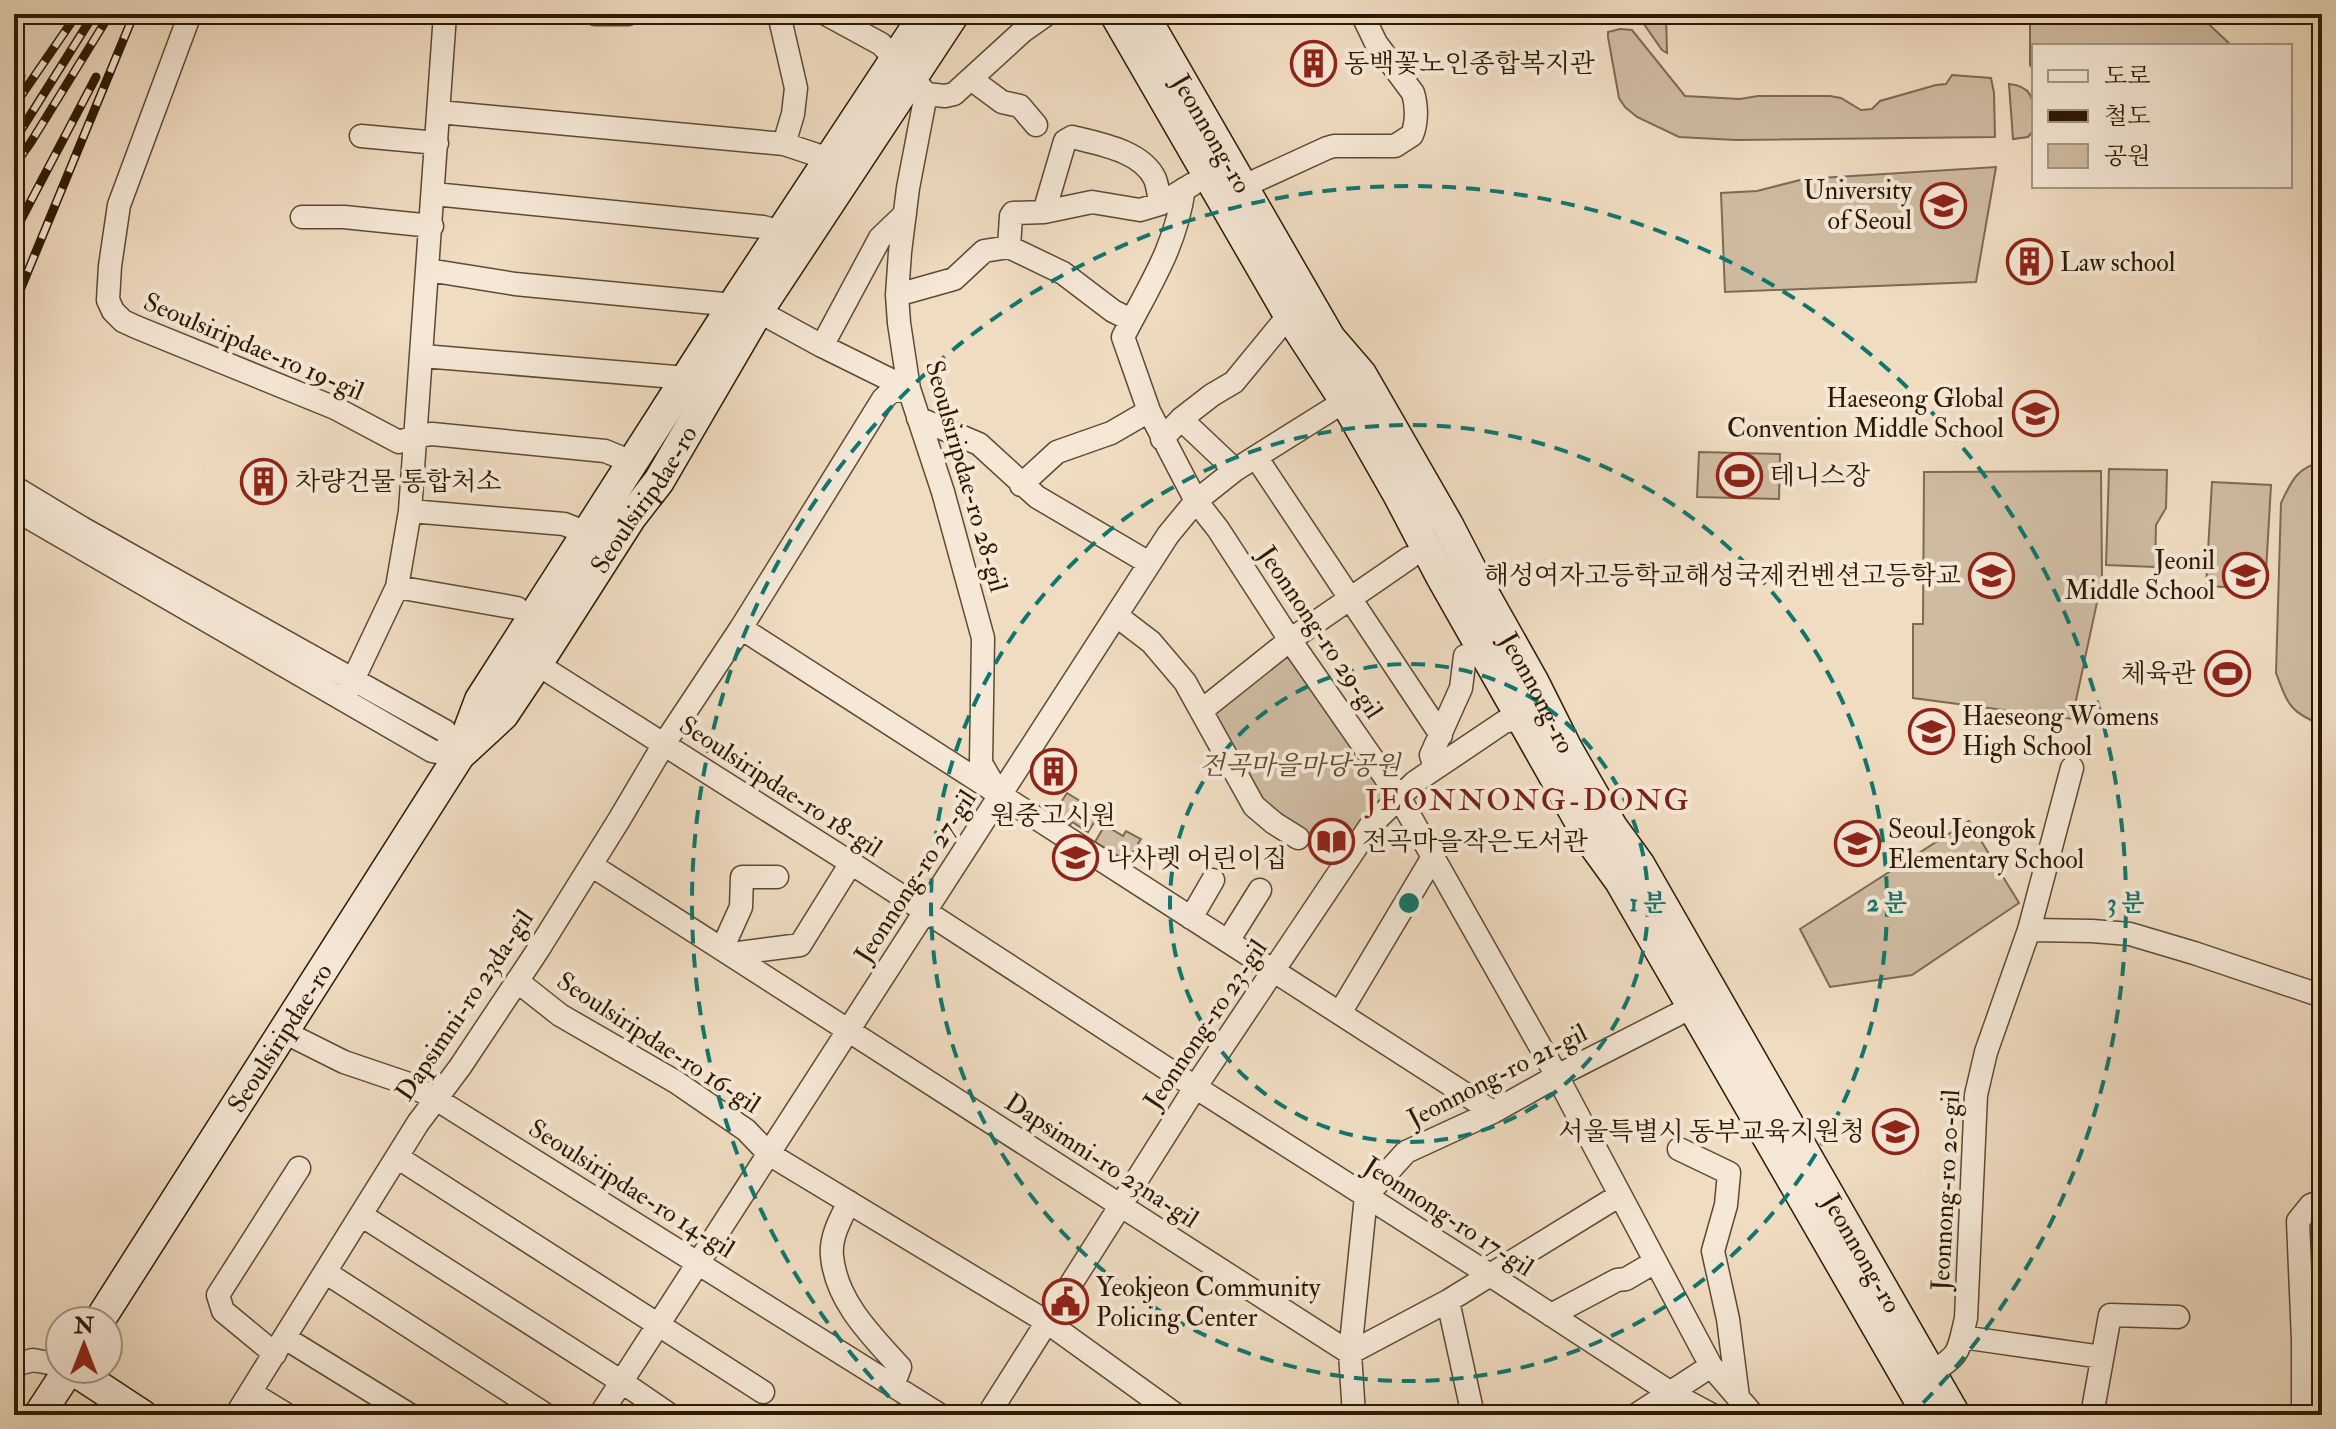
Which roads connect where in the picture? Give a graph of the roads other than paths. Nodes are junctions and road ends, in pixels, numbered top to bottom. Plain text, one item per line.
1 (190, 14) edge
2 (445, 14) edge
3 (595, 14) edge
4 (628, 14) edge
5 (783, 14) edge
6 (826, 14) edge
7 (925, 14) edge
8 (954, 14) edge
9 (1047, 14) edge
10 (1115, 14) edge
11 (1143, 14) edge
12 (1362, 14) edge
13 (911, 77) junction
14 (971, 79) junction
15 (439, 112) junction
16 (1036, 125) dead end
17 (361, 136) dead end
18 (437, 143) junction
19 (784, 144) junction
20 (829, 159) junction
21 (1196, 182) junction
22 (1242, 187) junction
23 (434, 194) junction
24 (1160, 204) junction
25 (1044, 212) junction
26 (905, 214) junction
27 (302, 217) dead end
28 (432, 226) junction
29 (782, 232) junction
30 (1009, 247) junction
31 (428, 270) junction
32 (897, 295) junction
33 (746, 308) junction
34 (1289, 315) junction
35 (1131, 320) junction
36 (822, 346) junction
37 (423, 356) junction
38 (687, 378) junction
39 (909, 389) junction
40 (1345, 401) junction
41 (1149, 411) junction
42 (918, 418) junction
43 (1181, 419) junction
44 (416, 436) junction
45 (1162, 439) junction
46 (1256, 457) junction
47 (632, 462) junction
48 (1235, 470) junction
49 (1021, 485) junction
50 (14, 487) edge
51 (1196, 501) junction
52 (14, 509) edge
53 (410, 511) junction
54 (1448, 525) junction
55 (587, 533) junction
56 (1416, 550) junction
57 (1149, 563) junction
58 (397, 587) junction
59 (1350, 598) junction
60 (517, 608) dead end
61 (1117, 616) junction
62 (741, 628) junction
63 (1290, 640) junction
64 (1465, 656) dead end
65 (537, 664) junction
66 (348, 690) junction
67 (1201, 711) junction
68 (1522, 718) junction
69 (1441, 735) junction
70 (664, 744) junction
71 (459, 756) junction
72 (1435, 768) junction
73 (2072, 768) dead end
74 (1000, 795) junction
75 (1399, 797) junction
76 (1298, 838) dead end
77 (1433, 857) junction
78 (851, 863) junction
79 (591, 865) junction
80 (777, 877) dead end
81 (1213, 880) dead end
82 (1260, 890) dead end
83 (926, 912) junction
84 (1191, 918) junction
85 (2029, 930) junction
86 (1228, 941) junction
87 (726, 952) junction
88 (1274, 971) junction
89 (517, 981) junction
90 (2322, 996) edge
91 (1692, 1007) junction
92 (1340, 1013) junction
93 (850, 1030) junction
94 (282, 1031) junction
95 (1557, 1076) junction
96 (1195, 1087) junction
97 (436, 1099) junction
98 (1493, 1112) junction
99 (1679, 1149) dead end
100 (769, 1154) junction
101 (397, 1157) junction
102 (299, 1168) dead end
103 (1620, 1195) junction
104 (1366, 1196) junction
105 (2322, 1201) edge
106 (849, 1202) junction
107 (1120, 1206) junction
108 (361, 1215) junction
109 (698, 1262) junction
110 (1655, 1262) junction
111 (325, 1272) junction
112 (1490, 1275) junction
113 (1448, 1301) junction
114 (109, 1305) edge
115 (1551, 1315) junction
116 (2178, 1317) dead end
117 (1047, 1322) junction
118 (658, 1325) junction
119 (1962, 1337) junction
120 (280, 1346) junction
121 (1350, 1353) junction
122 (2102, 1357) junction
123 (44, 1362) edge
124 (2313, 1364) edge
125 (14, 1365) edge
126 (1711, 1366) junction
127 (1931, 1373) junction
128 (622, 1382) junction
129 (60, 1385) edge
130 (96, 1385) edge
131 (893, 1386) junction
132 (763, 1392) dead end
133 (251, 1393) junction
134 (1671, 1393) junction
135 (1738, 1397) junction
136 (918, 1408) edge
137 (39, 1415) edge
138 (142, 1415) edge
139 (236, 1415) edge
140 (287, 1415) edge
141 (410, 1415) edge
142 (546, 1415) edge
143 (600, 1415) edge
144 (670, 1415) edge
145 (940, 1415) edge
146 (988, 1415) edge
147 (1176, 1415) edge
148 (1354, 1415) edge
149 (1473, 1415) edge
150 (1636, 1415) edge
151 (1712, 1415) edge
152 (1753, 1415) edge
153 (1928, 1415) edge
154 (1955, 1415) edge
155 (2092, 1415) edge
156 (2303, 1415) edge

1 - 44 street, Seoulsiripdae-ro 19-gil
2 - 15 street
3 - 4 street
5 - 19 street
6 - 13 street
7 - 13 main road, Seoulsiripdae-ro
8 - 13 main road, Seoulsiripdae-ro
9 - 14 street
10 - 21 main road, Jeonnong-ro
11 - 22 main road, Jeonnong-ro
12 - 22 street
13 - 14 street
13 - 20 main road, Seoulsiripdae-ro
13 - 26 street, Seoulsiripdae-ro 28-gil
13 - 33 main road, Seoulsiripdae-ro
14 - 16 street
15 - 18 street
15 - 19 street
17 - 18 street
18 - 23 street
19 - 20 street
20 - 29 main road, Seoulsiripdae-ro
21 - 24 street
21 - 34 main road, Jeonnong-ro
21 - 35 street, Jeonnong-ro 29-gil
22 - 54 main road, Jeonnong-ro
23 - 28 street
23 - 29 street
24 - 25 street
24 - 25 street
25 - 30 street
26 - 32 street, Seoulsiripdae-ro 28-gil
26 - 36 street
27 - 28 street
28 - 31 street
29 - 33 main road, Seoulsiripdae-ro
30 - 32 street
30 - 35 street
31 - 33 street
31 - 37 street
32 - 39 street, Seoulsiripdae-ro 28-gil
33 - 36 street
33 - 38 main road, Seoulsiripdae-ro
33 - 65 main road, Seoulsiripdae-ro
34 - 40 main road, Jeonnong-ro
34 - 43 street
35 - 41 street, Jeonnong-ro 29-gil
36 - 39 street
37 - 38 street
37 - 44 street
38 - 47 main road, Seoulsiripdae-ro
39 - 42 street, Seoulsiripdae-ro 28-gil
39 - 62 street, Dapsimni-ro 23da-gil
40 - 46 street, Jeonnong-ro 27-gil
40 - 56 main road, Jeonnong-ro
41 - 45 street, Jeonnong-ro 29-gil
41 - 49 street
42 - 49 street
42 - 74 street, Seoulsiripdae-ro 28-gil
43 - 45 street
43 - 48 street
44 - 47 street, Seoulsiripdae-ro 19-gil
44 - 53 street
45 - 51 street, Jeonnong-ro 29-gil
46 - 48 street, Jeonnong-ro 27-gil
46 - 59 street
47 - 55 main road, Seoulsiripdae-ro
48 - 51 street, Jeonnong-ro 27-gil
49 - 57 street
50 - 66 street
51 - 57 street, Jeonnong-ro 27-gil
51 - 63 street, Jeonnong-ro 29-gil
52 - 66 street
53 - 55 street, Seoulsiripdae-ro
53 - 58 street
54 - 56 main road
54 - 127 main road, Jeonnong-ro
55 - 71 main road, Seoulsiripdae-ro
56 - 59 street
56 - 68 main road, Jeonnong-ro
57 - 61 street, Jeonnong-ro 27-gil
58 - 60 street
58 - 66 street
59 - 63 street
59 - 69 street
61 - 67 street
61 - 74 street, Jeonnong-ro 27-gil
62 - 70 street, Dapsimni-ro 23da-gil
62 - 74 street
63 - 67 street
63 - 75 street, Jeonnong-ro 29-gil
64 - 69 street, Jeonnong-ro
65 - 70 street, Seoulsiripdae-ro 18-gil
65 - 71 main road, Seoulsiripdae-ro
66 - 71 street
67 - 76 street
68 - 72 street, Jeonnong-ro 23-gil
68 - 91 main road, Jeonnong-ro
69 - 72 street, Jeonnong-ro
70 - 78 street, Seoulsiripdae-ro 18-gil
70 - 79 street, Dapsimni-ro 23da-gil
71 - 94 main road, Seoulsiripdae-ro
72 - 75 street, Jeonnong-ro 23-gil
73 - 85 street, Jeonnong-ro 20-gil
74 - 83 street, Jeonnong-ro 27-gil
74 - 84 street
75 - 77 street, Jeonnong-ro 29-gil
75 - 88 street, Jeonnong-ro 23-gil
77 - 92 street
77 - 95 street, Jeonnong-ro 29-gil
78 - 83 street, Seoulsiripdae-ro 18-gil
78 - 87 street
79 - 87 street, Dapsimni-ro 23na-gil
79 - 89 street, Dapsimni-ro 23da-gil
80 - 87 street
81 - 84 street
82 - 86 street
83 - 93 street, Jeonnong-ro 27-gil
83 - 96 street, Seoulsiripdae-ro 18-gil
84 - 86 street
85 - 90 street
85 - 119 street, Jeonnong-ro 20-gil
86 - 88 street
87 - 93 street, Dapsimni-ro 23na-gil
88 - 92 street
88 - 96 street, Jeonnong-ro 23-gil
89 - 97 street, Dapsimni-ro 23da-gil
89 - 100 street, Seoulsiripdae-ro 16-gil
91 - 95 street, Jeonnong-ro 21-gil
91 - 153 main road, Jeonnong-ro
92 - 98 street
93 - 100 street, Jeonnong-ro 27-gil
93 - 107 street, Dapsimni-ro 23na-gil
94 - 97 street, Seoulsiripdae-ro 14-gil
94 - 114 main road, Seoulsiripdae-ro
95 - 98 street, Jeonnong-ro 21-gil
95 - 103 street, Jeonnong-ro 29-gil
96 - 104 street, Jeonnong-ro 17-gil
96 - 107 street, Jeonnong-ro 23-gil
97 - 101 street, Dapsimni-ro 23da-gil
97 - 109 street, Seoulsiripdae-ro 14-gil
98 - 104 street, Jeonnong-ro 21-gil
99 - 135 street
100 - 106 street, Seoulsiripdae-ro 16-gil
100 - 109 street, Jeonnong-ro 27-gil
101 - 108 street, Dapsimni-ro 23da-gil
101 - 118 street
102 - 120 street
103 - 110 street, Jeonnong-ro 29-gil
103 - 112 street
104 - 112 street, Jeonnong-ro 17-gil
104 - 121 street
105 - 124 street
106 - 117 street, Seoulsiripdae-ro 16-gil
106 - 131 street
107 - 117 street, Jeonnong-ro 23-gil
107 - 121 street, Dapsimni-ro 23na-gil
108 - 111 street, Dapsimni-ro 23da-gil
108 - 128 street
109 - 118 street, Jeonnong-ro 27-gil
109 - 131 street, Seoulsiripdae-ro 14-gil
110 - 115 street
110 - 126 street, Jeonnong-ro 29-gil
111 - 120 street, Dapsimni-ro 23da-gil
111 - 142 street
112 - 113 street
112 - 115 street, Jeonnong-ro 17-gil
113 - 121 street
113 - 149 street
115 - 134 street, Jeonnong-ro 17-gil
116 - 122 street
117 - 146 street, Jeonnong-ro 23-gil
117 - 147 street, Seoulsiripdae-ro 16-gil
118 - 128 street, Jeonnong-ro 27-gil
118 - 132 street
119 - 122 street
119 - 127 street, Jeonnong-ro 20-gil
120 - 133 street, Dapsimni-ro 23da-gil
120 - 141 street
121 - 148 street
122 - 155 street
123 - 125 street
124 - 156 street
126 - 134 street
126 - 135 street, Jeonnong-ro 29-gil
127 - 154 main road, Jeonnong-ro
128 - 143 street, Jeonnong-ro 27-gil
128 - 144 street
129 - 137 main road
130 - 138 main road
131 - 136 street, Seoulsiripdae-ro 14-gil
133 - 139 street, Dapsimni-ro 23da-gil
133 - 140 street
134 - 150 street
134 - 151 street, Jeonnong-ro 17-gil
135 - 152 street, Jeonnong-ro 29-gil
136 - 145 street, Seoulsiripdae-ro 14-gil

